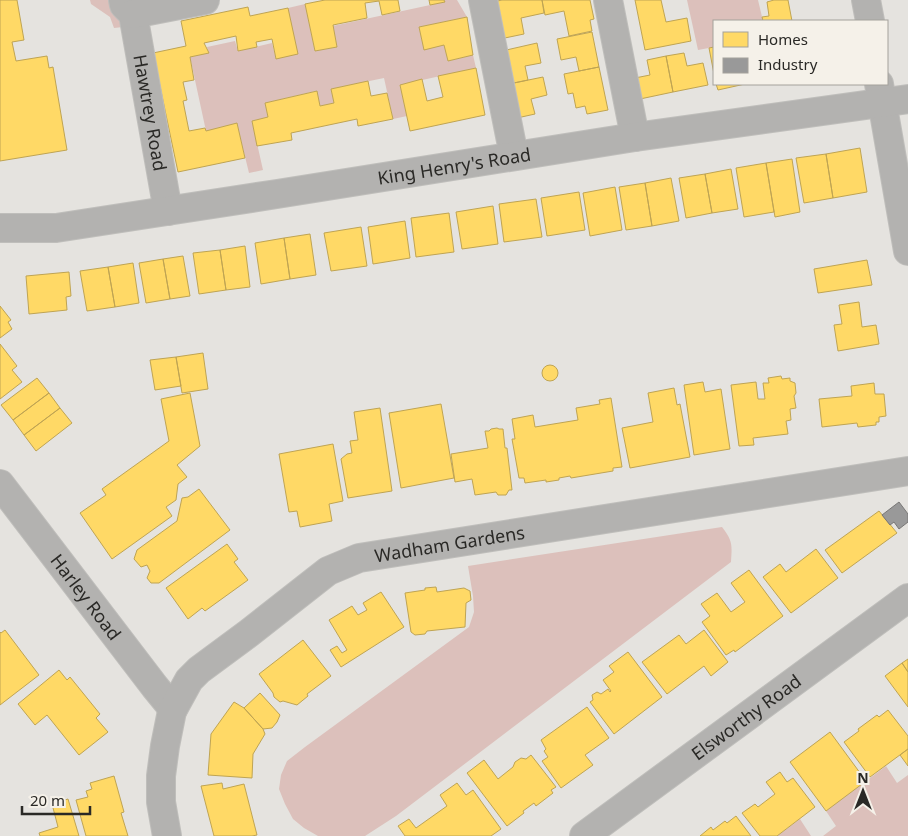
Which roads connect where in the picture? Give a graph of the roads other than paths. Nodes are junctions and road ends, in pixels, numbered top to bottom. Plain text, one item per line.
1 (205, 0) edge
2 (483, 0) edge
3 (608, 0) edge
4 (866, 0) edge
5 (128, 7) edge
6 (870, 20) edge
7 (890, 95) edge
8 (635, 137) junction
9 (514, 156) junction
10 (168, 211) junction
11 (0, 228) edge
12 (908, 251) edge
13 (908, 471) edge
14 (0, 484) edge
15 (908, 598) edge
16 (173, 709) junction
17 (167, 836) edge
18 (584, 836) edge

1 - 5 street, Hawtrey Road
2 - 9 street
3 - 8 street
4 - 6 street
5 - 10 street, Hawtrey Road
7 - 8 street, King Henry's Road
7 - 12 street
8 - 9 street, King Henry's Road
9 - 10 street, King Henry's Road
10 - 11 street, King Henry's Road
13 - 16 street, Wadham Gardens
14 - 16 street, Harley Road
15 - 18 street, Elsworthy Road
16 - 17 street, Wadham Gardens

